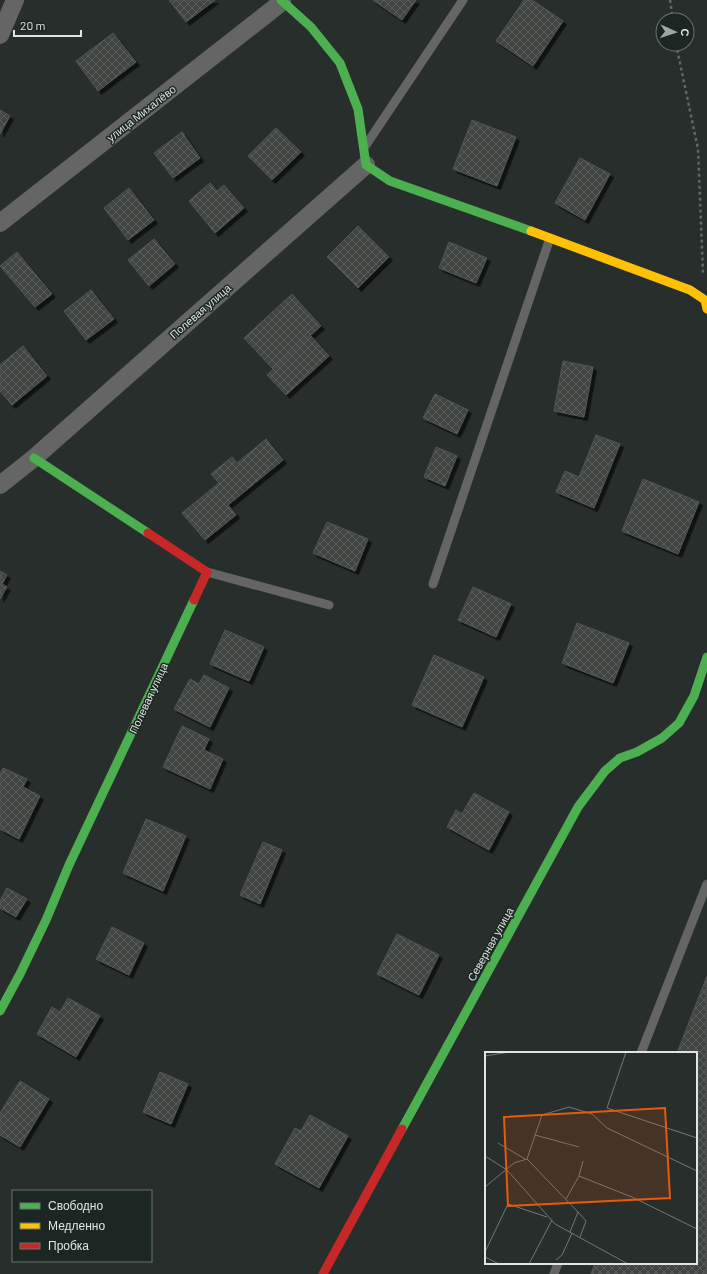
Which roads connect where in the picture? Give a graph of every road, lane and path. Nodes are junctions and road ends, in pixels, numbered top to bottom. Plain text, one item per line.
1 (15, 0) edge
2 (463, 0) edge
3 (670, 0) edge
4 (282, 1) edge
5 (672, 12) edge
6 (0, 35) edge
7 (678, 52) edge
8 (365, 157) junction
9 (0, 223) edge
10 (550, 238) junction
11 (706, 305) edge
12 (34, 458) junction
13 (0, 485) edge
14 (207, 572) junction
15 (433, 584) dead end
16 (328, 605) dead end
17 (707, 657) edge
18 (707, 884) edge
19 (0, 1011) edge
20 (641, 1052) edge
21 (558, 1264) edge
22 (323, 1274) edge
23 (554, 1274) edge

1 - 6 street
2 - 8 lane
3 - 5 path
4 - 8 street
4 - 9 street, улица Михалёво
7 - 11 path
8 - 10 street
8 - 12 street, Полевая улица
10 - 11 street
10 - 15 lane
12 - 13 street, Полевая улица
12 - 14 street
14 - 16 lane
14 - 19 street, Полевая улица
17 - 22 street, Северная улица
18 - 20 lane
21 - 23 lane

